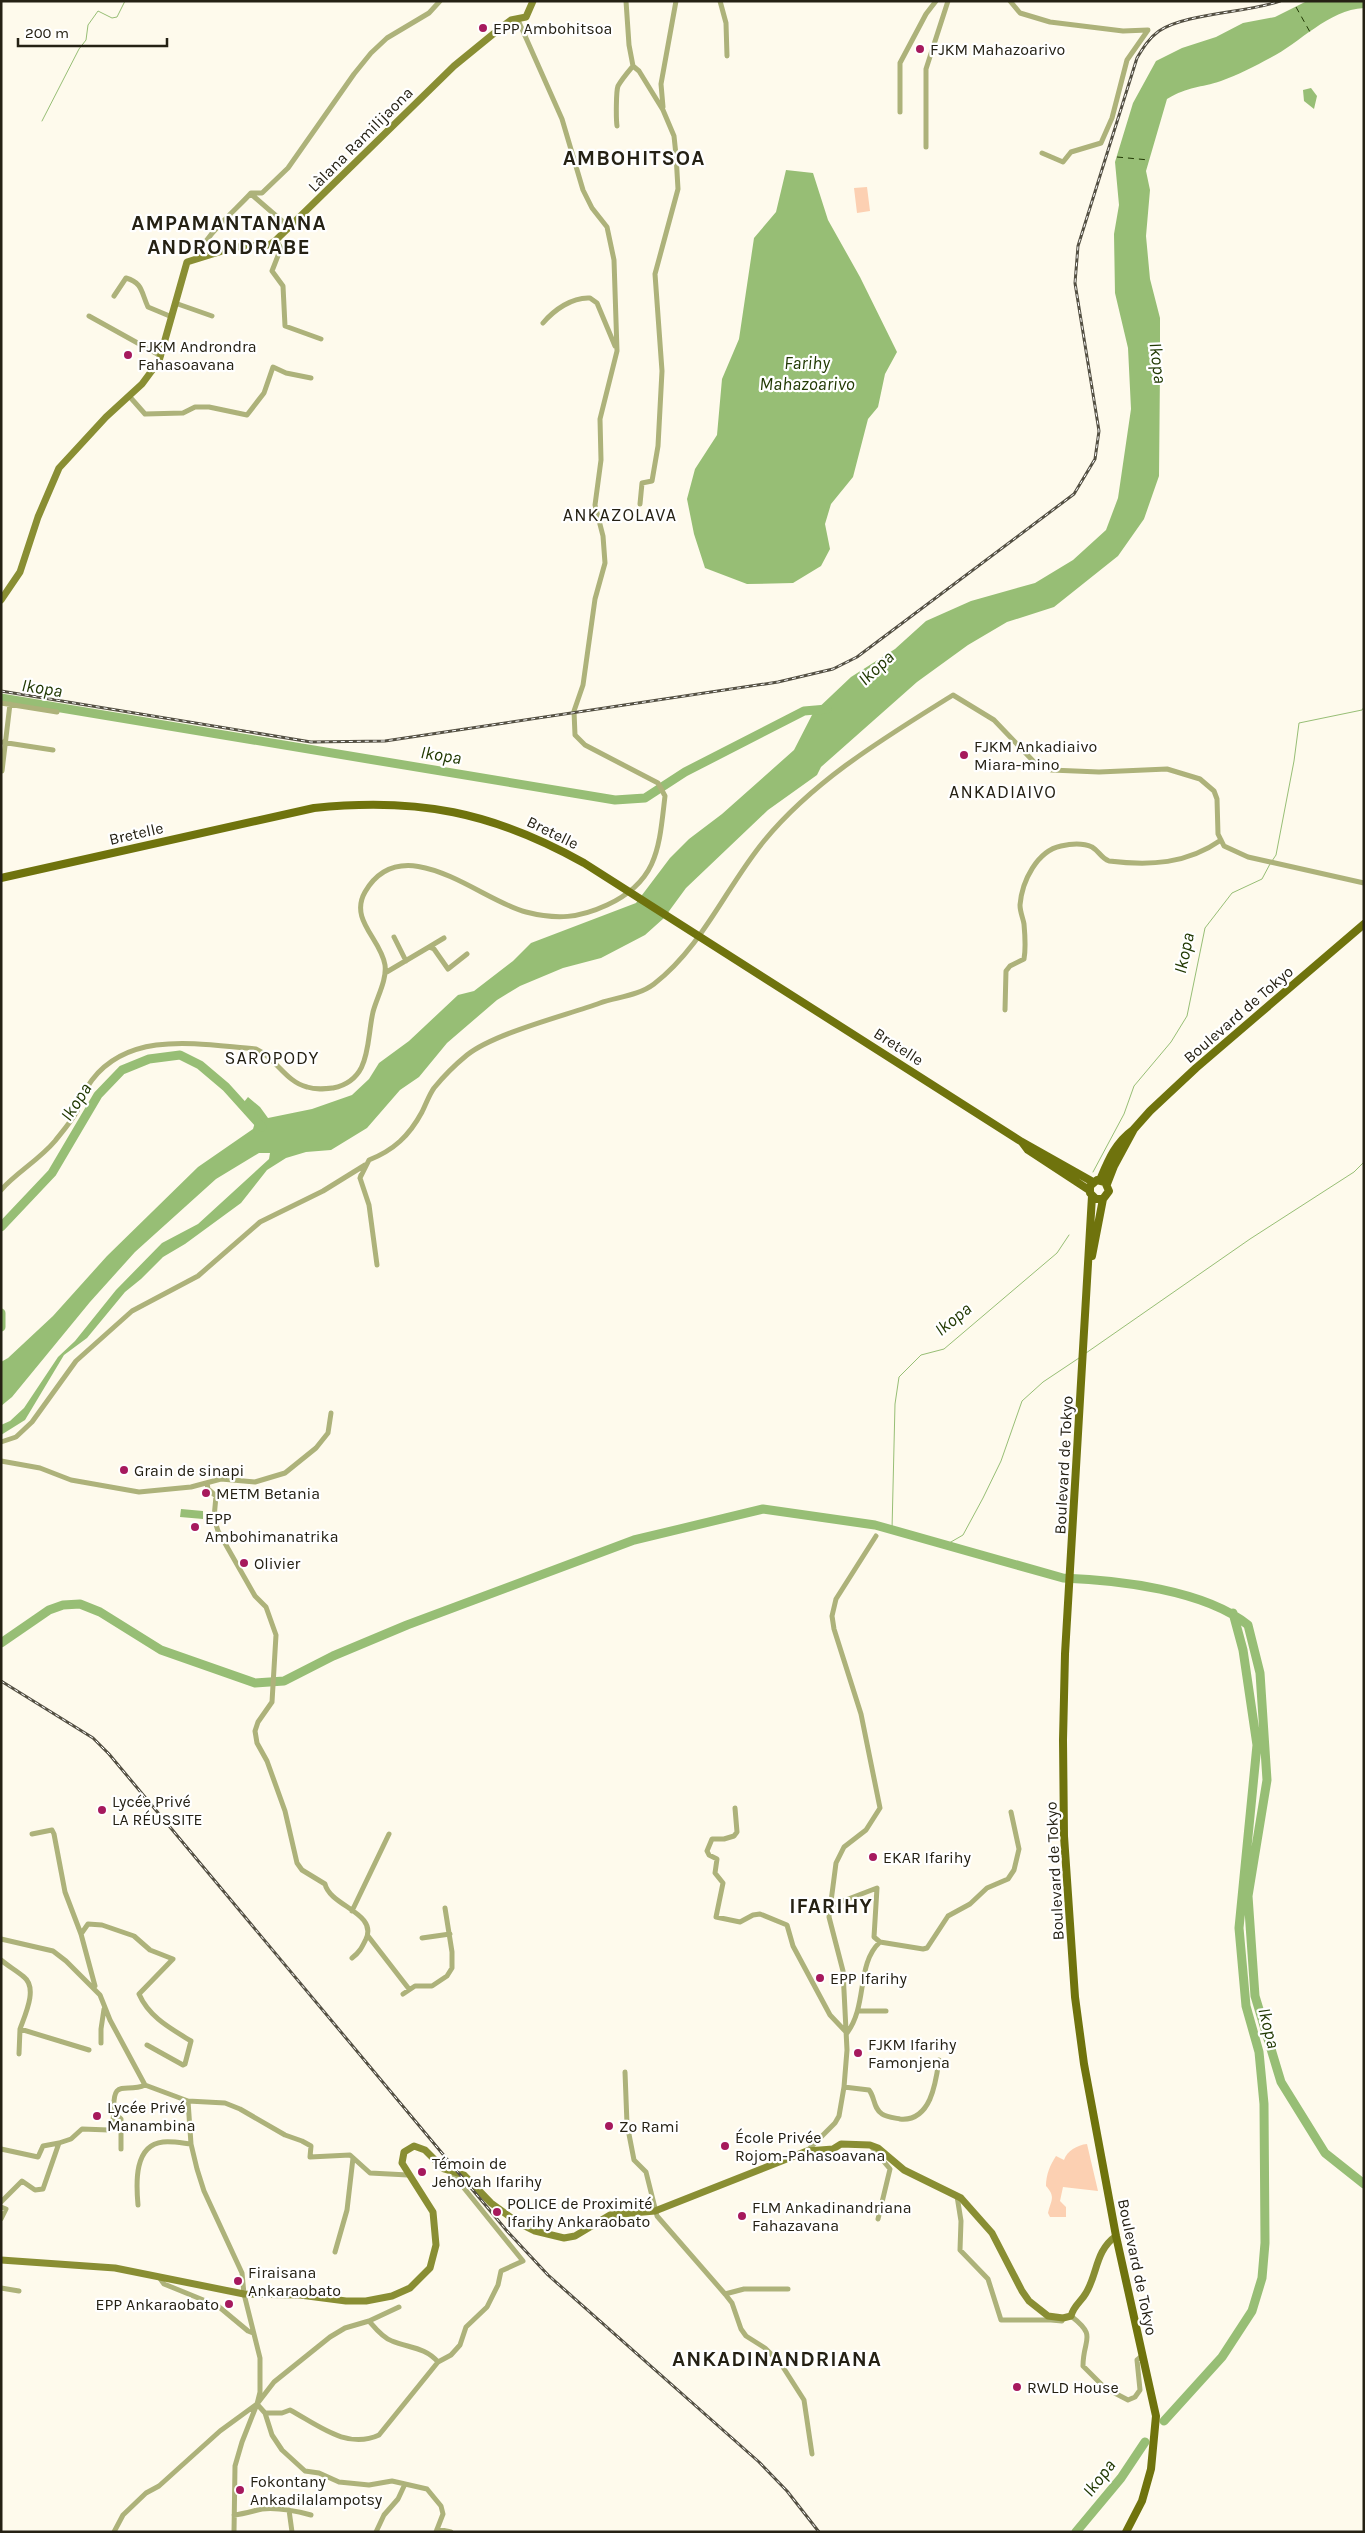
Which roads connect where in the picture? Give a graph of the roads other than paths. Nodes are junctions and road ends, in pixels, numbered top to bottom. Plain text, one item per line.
1 (440, 1) edge
2 (533, 1) edge
3 (626, 1) edge
4 (676, 1) edge
5 (720, 1) edge
6 (936, 1) edge
7 (948, 1) edge
8 (1010, 1) edge
9 (518, 20) junction
10 (727, 56) dead end
11 (633, 66) junction
12 (663, 110) junction
13 (900, 112) dead end
14 (617, 126) dead end
15 (926, 146) dead end
16 (1042, 153) dead end
17 (251, 193) junction
18 (289, 227) junction
19 (276, 240) junction
20 (198, 259) junction
21 (114, 296) dead end
22 (175, 303) junction
23 (89, 316) dead end
24 (212, 316) dead end
25 (172, 317) junction
26 (544, 323) dead end
27 (321, 339) dead end
28 (616, 351) junction
29 (161, 356) junction
30 (311, 378) dead end
31 (130, 398) junction
32 (640, 504) dead end
33 (1, 600) edge
34 (1, 703) edge
35 (10, 704) junction
36 (57, 712) dead end
37 (4, 742) edge
38 (53, 750) dead end
39 (2, 770) edge
40 (1221, 840) junction
41 (1, 878) edge
42 (1364, 882) edge
43 (631, 892) junction
44 (1364, 924) edge
45 (700, 935) junction
46 (394, 937) dead end
47 (444, 938) dead end
48 (430, 947) junction
49 (467, 954) dead end
50 (406, 960) junction
51 (385, 973) junction
52 (1005, 1010) dead end
53 (1022, 1142) junction
54 (360, 1178) junction
55 (1100, 1182) junction
56 (1, 1190) edge
57 (1091, 1193) junction
58 (1102, 1199) junction
59 (377, 1265) dead end
60 (1089, 1268) junction
61 (331, 1413) dead end
62 (1, 1442) edge
63 (1, 1461) edge
64 (207, 1483) junction
65 (876, 1536) dead end
66 (735, 1808) dead end
67 (1011, 1812) dead end
68 (32, 1834) dead end
69 (389, 1834) dead end
70 (830, 1906) junction
71 (445, 1908) dead end
72 (352, 1911) junction
73 (82, 1934) junction
74 (450, 1934) junction
75 (368, 1936) junction
76 (422, 1938) dead end
77 (1, 1939) edge
78 (880, 1942) junction
79 (352, 1958) dead end
80 (1, 1960) edge
81 (409, 1989) junction
82 (403, 1994) dead end
83 (100, 1995) junction
84 (104, 2008) junction
85 (886, 2011) dead end
86 (859, 2012) junction
87 (20, 2029) junction
88 (847, 2033) junction
89 (102, 2043) dead end
90 (147, 2045) dead end
91 (89, 2050) dead end
92 (19, 2054) dead end
93 (939, 2060) dead end
94 (625, 2072) dead end
95 (146, 2085) junction
96 (844, 2087) junction
97 (188, 2101) junction
98 (114, 2112) junction
99 (59, 2143) junction
100 (191, 2144) junction
101 (870, 2145) junction
102 (1, 2149) edge
103 (121, 2149) dead end
104 (807, 2151) junction
105 (353, 2157) junction
106 (450, 2171) junction
107 (408, 2175) junction
108 (958, 2196) junction
109 (1, 2202) edge
110 (138, 2204) dead end
111 (1, 2207) edge
112 (655, 2211) junction
113 (1, 2219) edge
114 (878, 2219) dead end
115 (1116, 2236) junction
116 (335, 2252) dead end
117 (1, 2260) edge
118 (159, 2277) junction
119 (1, 2288) edge
120 (788, 2289) dead end
121 (19, 2291) dead end
122 (244, 2294) junction
123 (725, 2294) junction
124 (399, 2307) dead end
125 (1071, 2316) junction
126 (1063, 2318) junction
127 (369, 2321) junction
128 (254, 2333) junction
129 (1143, 2354) junction
130 (438, 2362) junction
131 (258, 2404) junction
132 (265, 2413) junction
133 (812, 2454) dead end
134 (405, 2484) junction
135 (289, 2510) junction
136 (234, 2515) junction
137 (311, 2515) dead end
138 (437, 2530) edge
139 (114, 2532) edge
140 (234, 2532) edge
141 (292, 2532) edge
142 (376, 2532) edge
143 (451, 2532) edge
144 (1126, 2532) edge

1 - 17 street
2 - 9 street
3 - 11 street
4 - 12 street
5 - 10 street
6 - 13 street
7 - 15 street
8 - 16 street
9 - 18 street, Làlana Ramilijaona
9 - 28 street
11 - 12 street
11 - 14 street
12 - 32 street
17 - 18 street
17 - 20 street
18 - 19 street, Làlana Ramilijaona
19 - 20 street
19 - 27 street
20 - 22 street
21 - 25 street
22 - 24 street
22 - 25 street
23 - 29 street
25 - 29 street
26 - 28 street
28 - 43 street
29 - 31 street
30 - 31 street
31 - 33 street
34 - 35 street
35 - 36 street
35 - 37 street
37 - 38 street
37 - 39 street
40 - 42 street
40 - 45 street
40 - 52 street
41 - 43 main road, Bretelle
43 - 45 main road, Bretelle
43 - 51 street
44 - 55 main road, Boulevard de Tokyo
45 - 53 main road, Bretelle
45 - 54 street
46 - 50 street
47 - 48 street
48 - 49 street
48 - 50 street
50 - 51 street
51 - 56 street
53 - 55 main road, Bretelle
53 - 57 main road, Bretelle
54 - 59 street
54 - 62 street
55 - 57 main road, Boulevard de Tokyo
55 - 58 main road
57 - 58 main road, Bretelle
57 - 60 main road, Boulevard de Tokyo
58 - 60 main road
60 - 115 main road, Boulevard de Tokyo
61 - 64 street
63 - 64 street
64 - 72 street
65 - 70 street
66 - 88 street
67 - 78 street
68 - 73 street
69 - 72 street
70 - 78 street
70 - 88 street
71 - 74 street
72 - 75 street
73 - 83 street
73 - 90 street
74 - 76 street
74 - 81 street
75 - 79 street
75 - 81 street
77 - 83 street
78 - 86 street
80 - 87 street
81 - 82 street
83 - 84 street
84 - 89 street
84 - 95 street
85 - 86 street
86 - 88 street
87 - 91 street
87 - 92 street
88 - 96 street
93 - 96 street
94 - 112 street
95 - 97 street
95 - 98 street
96 - 104 street
97 - 100 street
97 - 105 street
98 - 99 street
98 - 103 street
99 - 102 street
99 - 109 street
100 - 110 street
100 - 122 street
101 - 104 street
101 - 108 street
101 - 114 street
104 - 112 street
105 - 107 street
105 - 116 street
106 - 107 street
106 - 112 street
106 - 130 street
107 - 122 street
108 - 126 street
108 - 126 street
111 - 113 street
112 - 123 street
115 - 125 street
115 - 129 main road, Boulevard de Tokyo
117 - 118 street
118 - 122 street
118 - 128 street
119 - 121 street
120 - 123 street
122 - 128 street
123 - 133 street
124 - 127 street
125 - 126 street
125 - 129 street
127 - 130 street
127 - 131 street
128 - 131 street
129 - 144 main road, Boulevard de Tokyo
130 - 132 street
131 - 132 street
131 - 136 street
131 - 139 street
132 - 134 street
134 - 138 street
134 - 142 street
135 - 136 street
135 - 137 street
135 - 141 street
136 - 140 street
138 - 143 street

